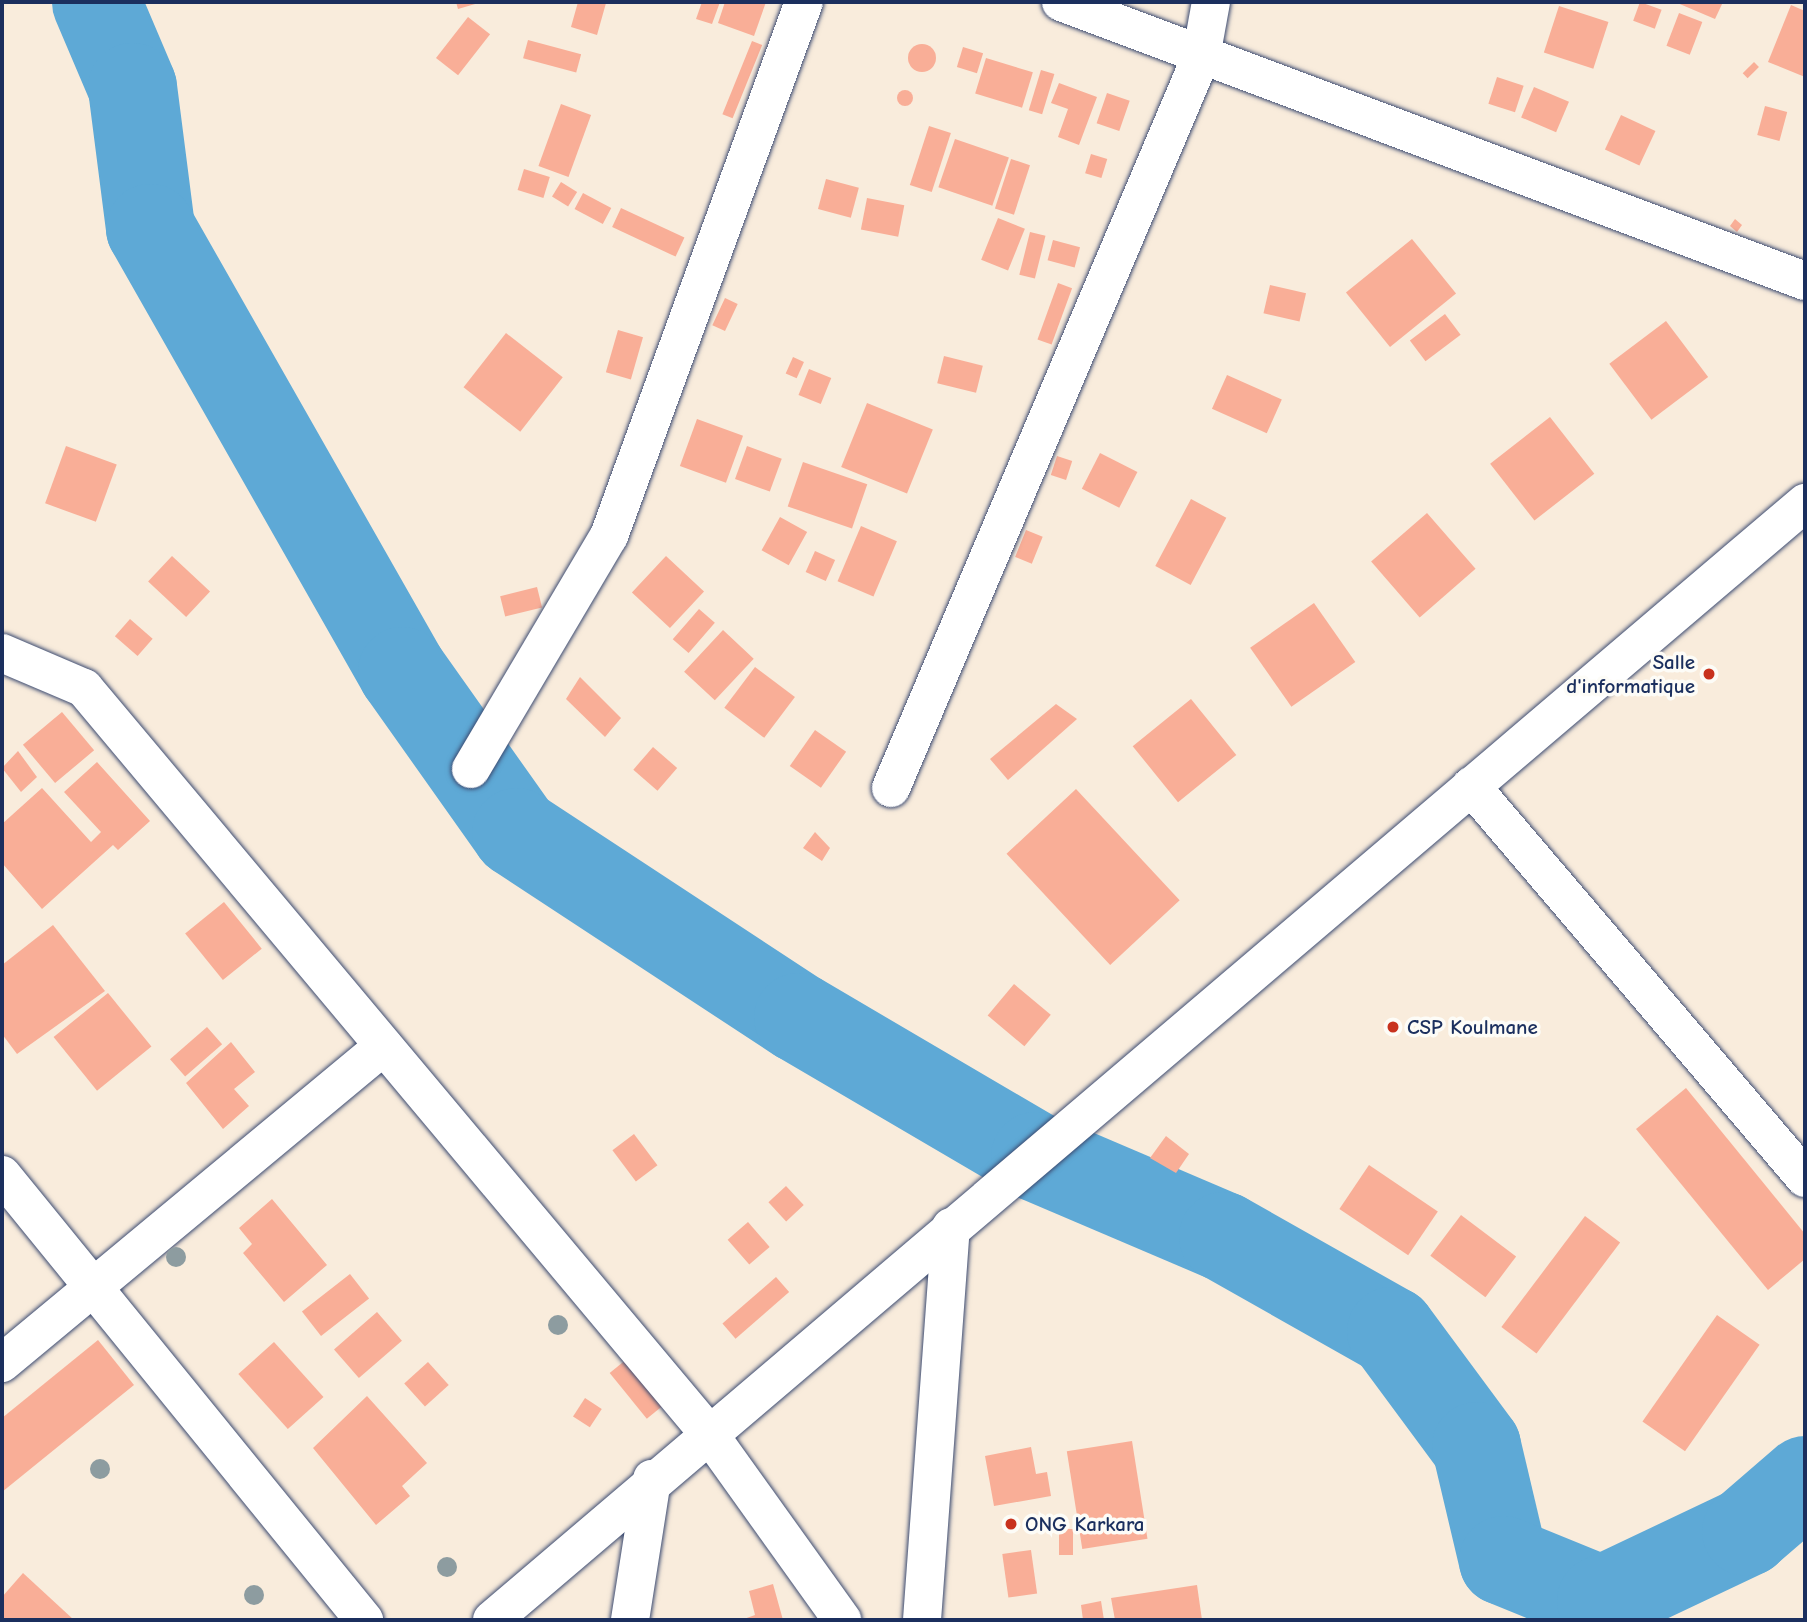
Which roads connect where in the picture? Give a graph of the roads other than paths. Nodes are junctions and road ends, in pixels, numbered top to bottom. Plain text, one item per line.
1 (804, 2) edge
2 (1061, 2) edge
3 (1211, 2) edge
4 (1201, 57) junction
5 (1805, 281) edge
6 (1805, 503) edge
7 (2, 653) edge
8 (471, 769) dead end
9 (1471, 786) junction
10 (891, 788) dead end
11 (384, 1046) junction
12 (2, 1175) edge
13 (1805, 1178) edge
14 (951, 1227) junction
15 (93, 1287) junction
16 (2, 1363) edge
17 (709, 1434) junction
18 (652, 1479) junction
19 (364, 1620) edge
20 (492, 1620) edge
21 (630, 1620) edge
22 (842, 1620) edge
23 (922, 1620) edge

1 - 8 street
2 - 4 street
3 - 4 street
4 - 5 street
4 - 10 street
6 - 9 street
7 - 11 street
9 - 13 street
9 - 14 street
11 - 15 street
11 - 17 street
12 - 15 street
14 - 17 street
14 - 23 street
15 - 16 street
15 - 19 street
17 - 18 street
17 - 22 street
18 - 20 street
18 - 21 street

